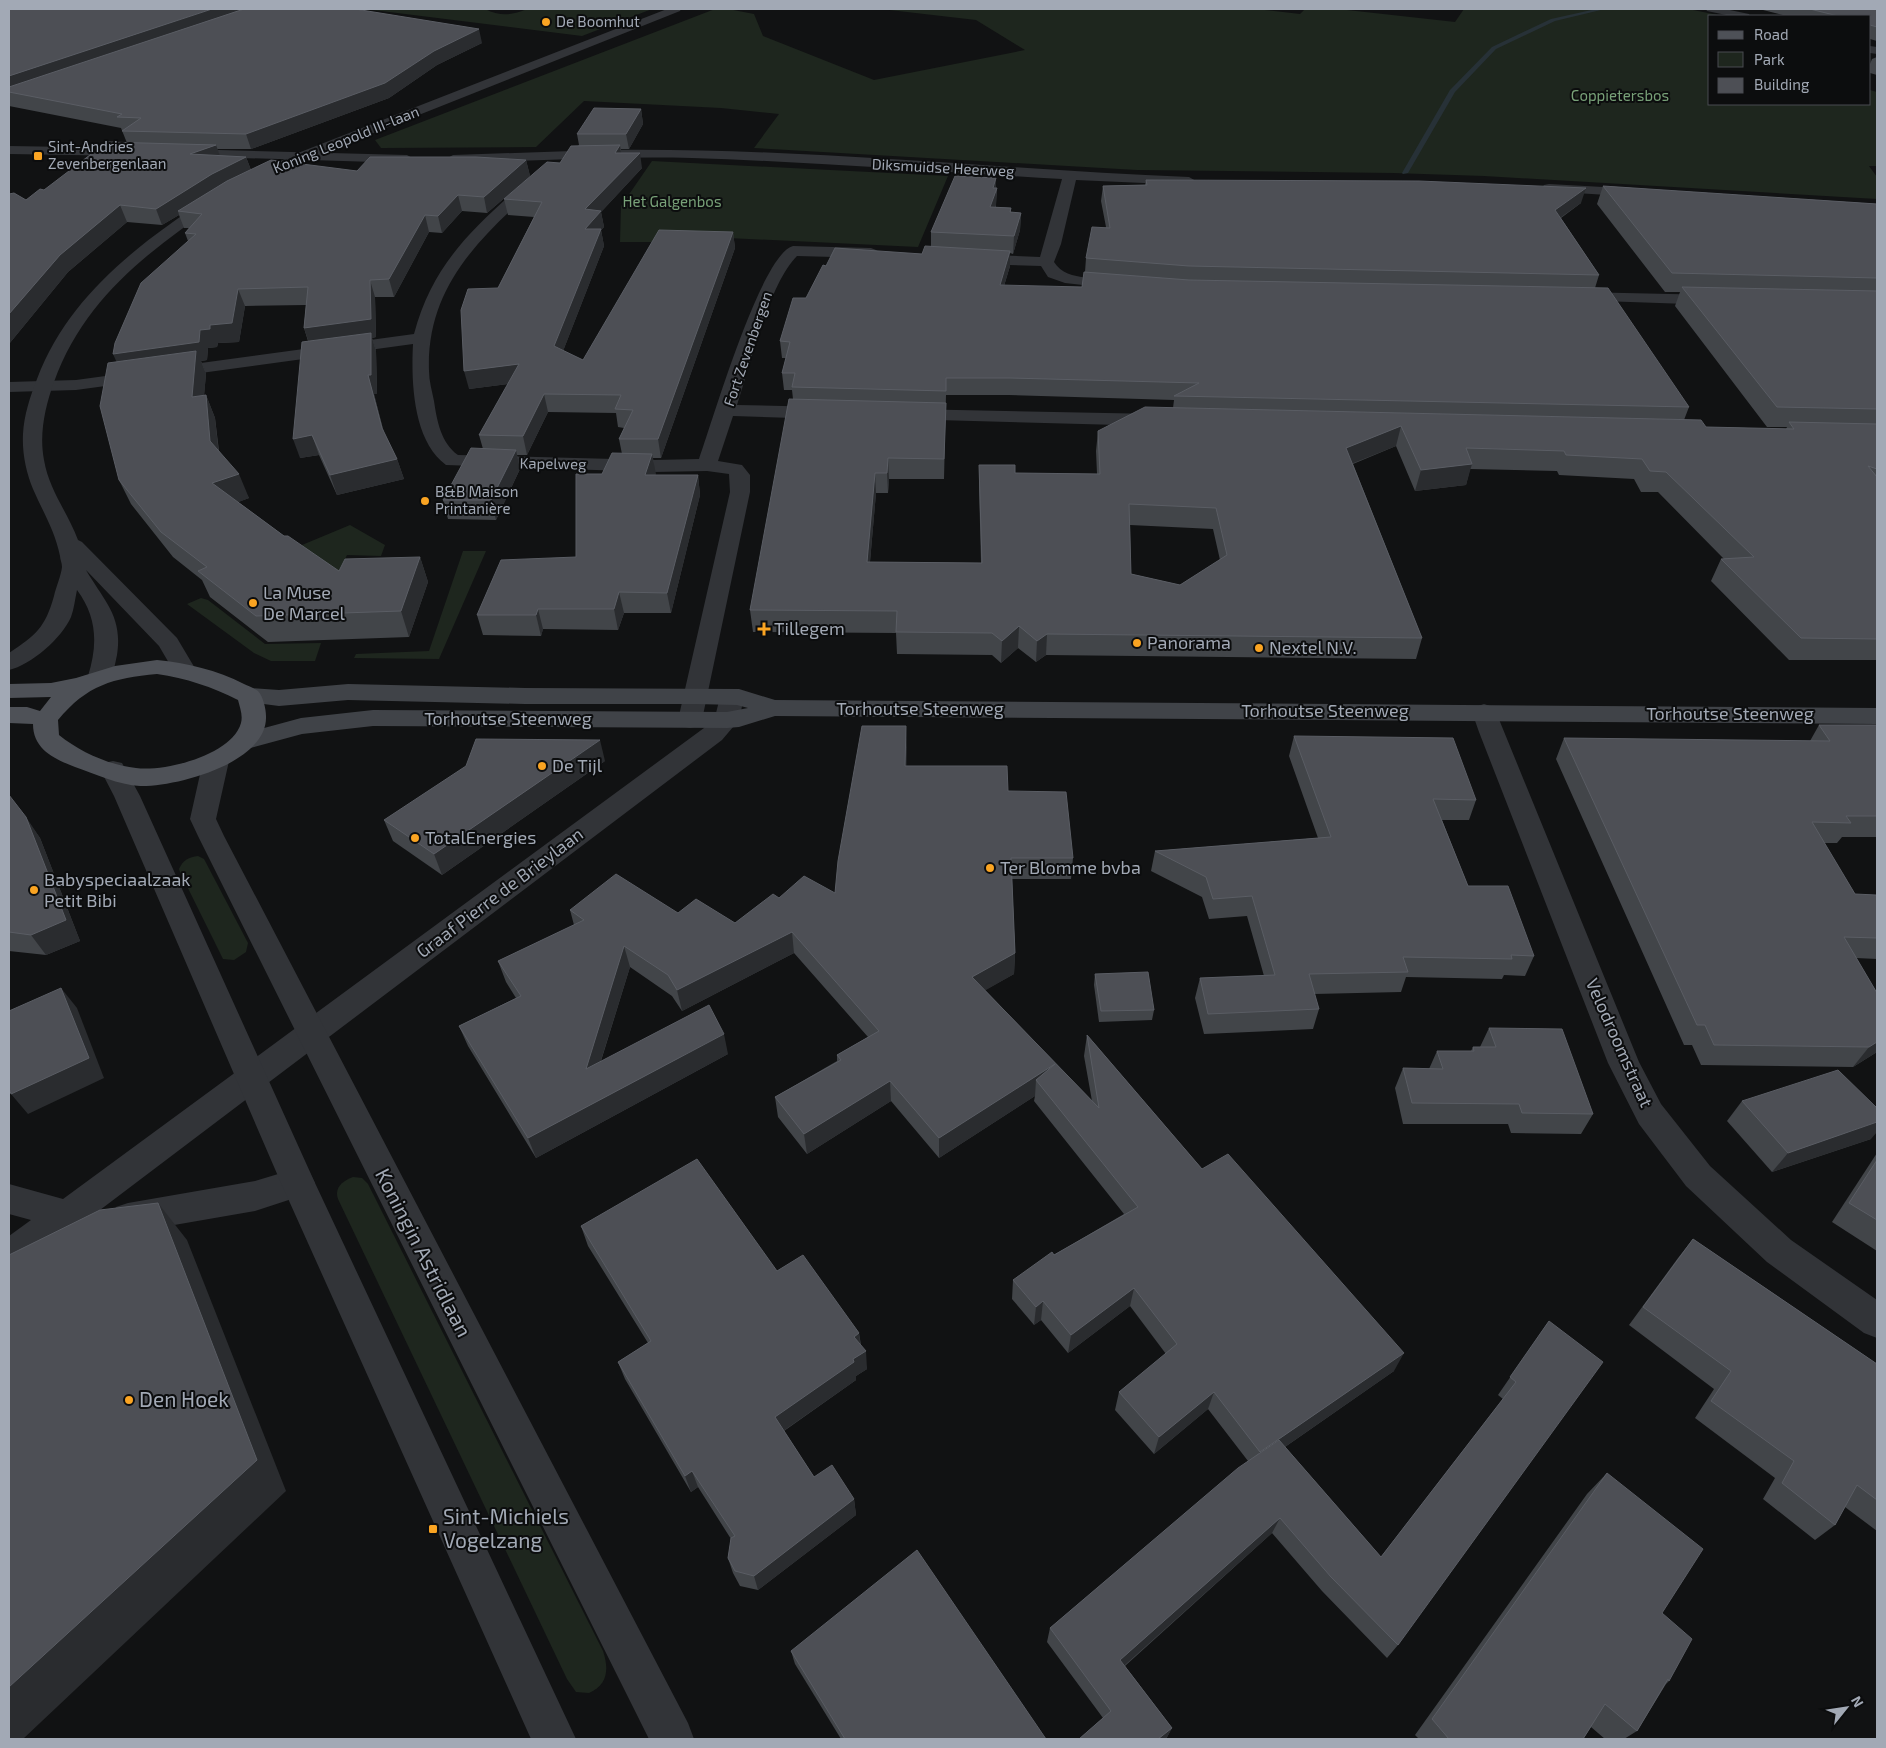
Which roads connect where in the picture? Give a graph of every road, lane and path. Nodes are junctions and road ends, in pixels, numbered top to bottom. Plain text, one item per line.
1 (676, 9) edge
2 (1711, 9) edge
3 (1740, 15) edge
4 (9, 150) edge
5 (144, 152) edge
6 (173, 153) edge
7 (303, 156) junction
8 (565, 156) junction
9 (422, 159) edge
10 (441, 159) edge
11 (1070, 176) junction
12 (1201, 181) edge
13 (240, 186) edge
14 (1535, 187) edge
15 (224, 194) edge
16 (1658, 194) edge
17 (888, 254) edge
18 (957, 258) edge
19 (1046, 262) junction
20 (1132, 285) edge
21 (1566, 297) edge
22 (1733, 300) edge
23 (420, 338) junction
24 (43, 386) junction
25 (9, 387) edge
26 (726, 410) junction
27 (845, 413) edge
28 (895, 414) edge
29 (1173, 421) edge
30 (707, 465) junction
31 (67, 538) junction
32 (73, 565) junction
33 (9, 663) edge
34 (184, 670) junction
35 (90, 681) junction
36 (9, 691) edge
37 (249, 696) junction
38 (695, 696) junction
39 (730, 708) junction
40 (1484, 712) junction
41 (9, 714) edge
42 (1877, 716) edge
43 (46, 720) junction
44 (690, 720) junction
45 (230, 751) junction
46 (112, 769) junction
47 (310, 1033) junction
48 (250, 1077) junction
49 (298, 1182) junction
50 (9, 1198) edge
51 (67, 1215) junction
52 (9, 1255) edge
53 (1877, 1321) edge
54 (554, 1739) edge
55 (672, 1739) edge

1 - 7 street, Koning Leopold III-laan
2 - 3 street
4 - 5 street
6 - 7 street
7 - 9 street
7 - 13 street, Koning Leopold III-laan
8 - 10 street, Diksmuidse Heerweg
8 - 11 street, Diksmuidse Heerweg
8 - 23 street, Kapelweg
11 - 12 street, Diksmuidse Heerweg
11 - 19 street
14 - 16 street
15 - 24 street
17 - 26 street, Fort Zevenbergen
18 - 19 street
19 - 20 street
21 - 22 street
23 - 24 street
23 - 30 street, Kapelweg
24 - 25 street
24 - 31 street
26 - 27 street
26 - 30 street, Fort Zevenbergen
28 - 29 street
30 - 38 street, Kapelweg
31 - 32 street
31 - 34 street
32 - 33 street
32 - 35 street
34 - 35 main road
34 - 37 main road
35 - 36 main road
35 - 43 main road
37 - 38 main road, Torhoutse Steenweg
37 - 45 main road
38 - 39 main road, Torhoutse Steenweg
38 - 44 street, Kapelweg
39 - 40 main road, Torhoutse Steenweg
39 - 44 main road, Torhoutse Steenweg
39 - 47 street, Graaf Pierre de Brieylaan
40 - 42 main road, Torhoutse Steenweg
40 - 53 street, Velodroomstraat
41 - 43 main road
43 - 46 main road
44 - 45 main road, Torhoutse Steenweg
45 - 46 main road
45 - 47 street, Koningin Astridlaan
46 - 48 street
47 - 48 street, Graaf Pierre de Brieylaan
47 - 55 street, Koningin Astridlaan
48 - 49 street
48 - 51 street, Graaf Pierre de Brieylaan
49 - 51 street
49 - 54 street
50 - 51 street
51 - 52 street

